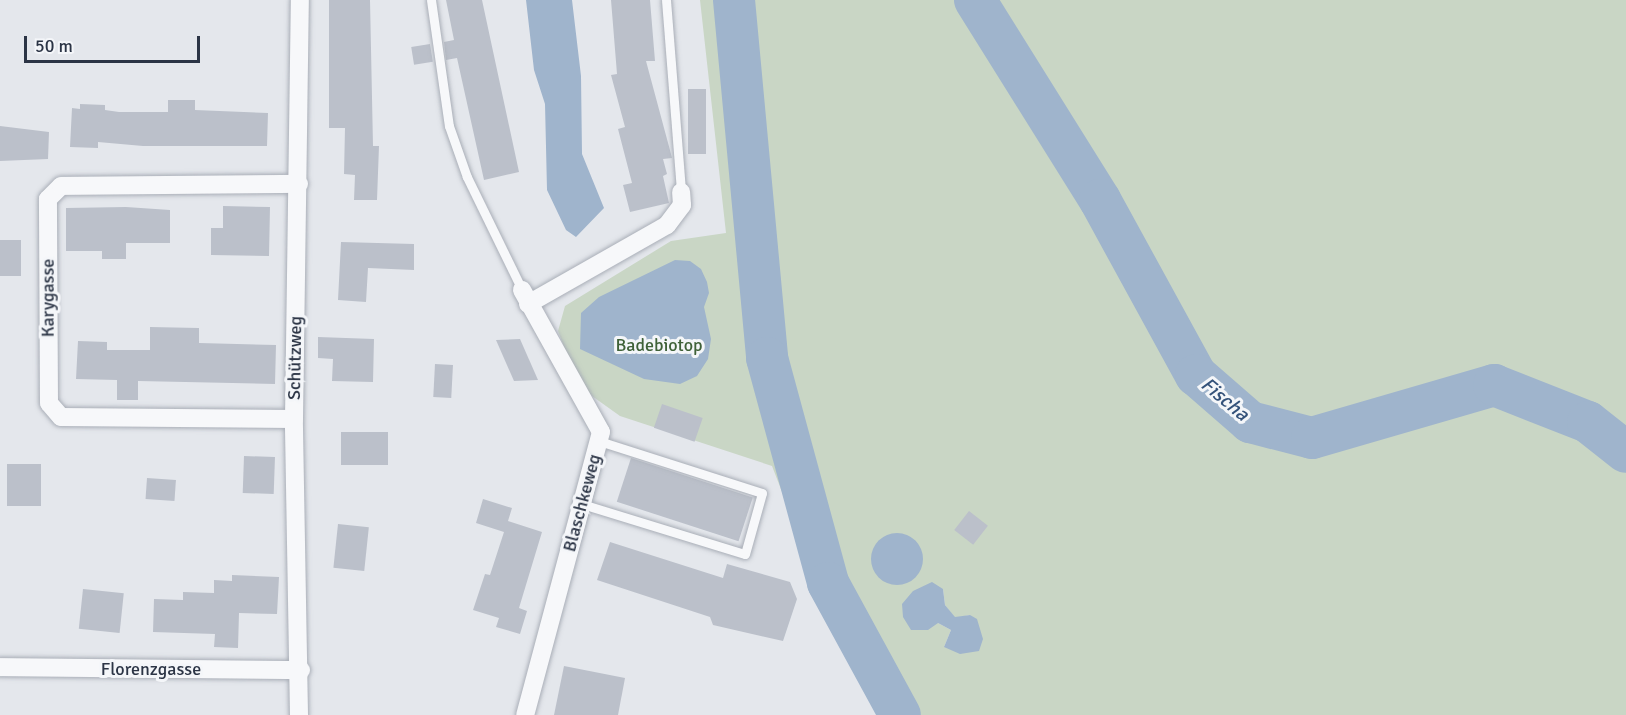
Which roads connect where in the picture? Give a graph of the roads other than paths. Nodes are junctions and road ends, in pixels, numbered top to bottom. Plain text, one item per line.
1 (300, 0) edge
2 (431, 0) edge
3 (666, 0) edge
4 (299, 184) junction
5 (681, 192) joint
6 (525, 297) junction
7 (294, 419) junction
8 (599, 441) junction
9 (582, 504) junction
10 (0, 667) edge
11 (301, 670) junction
12 (299, 715) edge
13 (525, 715) edge

1 - 4 street, Schützweg
2 - 6 lane, Blaschkeweg
3 - 5 lane
4 - 7 street, Schützweg
4 - 7 street, Karygasse
5 - 6 street
6 - 8 street, Blaschkeweg
7 - 11 street, Schützweg
8 - 9 street, Blaschkeweg
8 - 9 lane
9 - 13 street, Blaschkeweg
10 - 11 street, Florenzgasse
11 - 12 street, Schützweg

